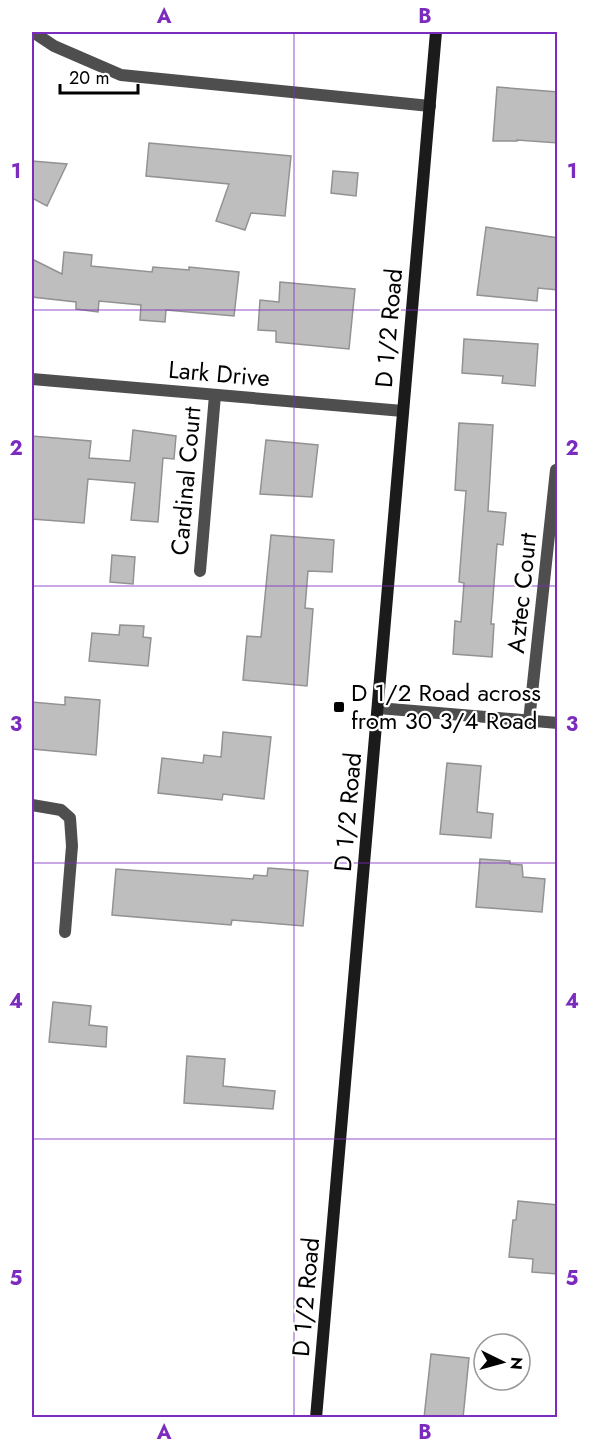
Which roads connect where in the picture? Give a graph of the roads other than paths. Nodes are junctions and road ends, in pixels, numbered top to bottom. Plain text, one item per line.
1 (33, 32) edge
2 (436, 32) edge
3 (430, 106) junction
4 (32, 379) edge
5 (215, 395) junction
6 (403, 411) junction
7 (556, 470) edge
8 (200, 571) dead end
9 (378, 708) junction
10 (529, 721) junction
11 (558, 723) edge
12 (32, 804) edge
13 (64, 932) dead end
14 (316, 1418) edge

1 - 3 street
2 - 3 main road, D 1/2 Road
3 - 6 main road, D 1/2 Road
4 - 5 street, Lark Drive
5 - 6 street, Lark Drive
5 - 8 street, Cardinal Court
6 - 9 main road, D 1/2 Road
7 - 10 street, Aztec Court
9 - 10 street
9 - 14 main road, D 1/2 Road
10 - 11 street
12 - 13 street

